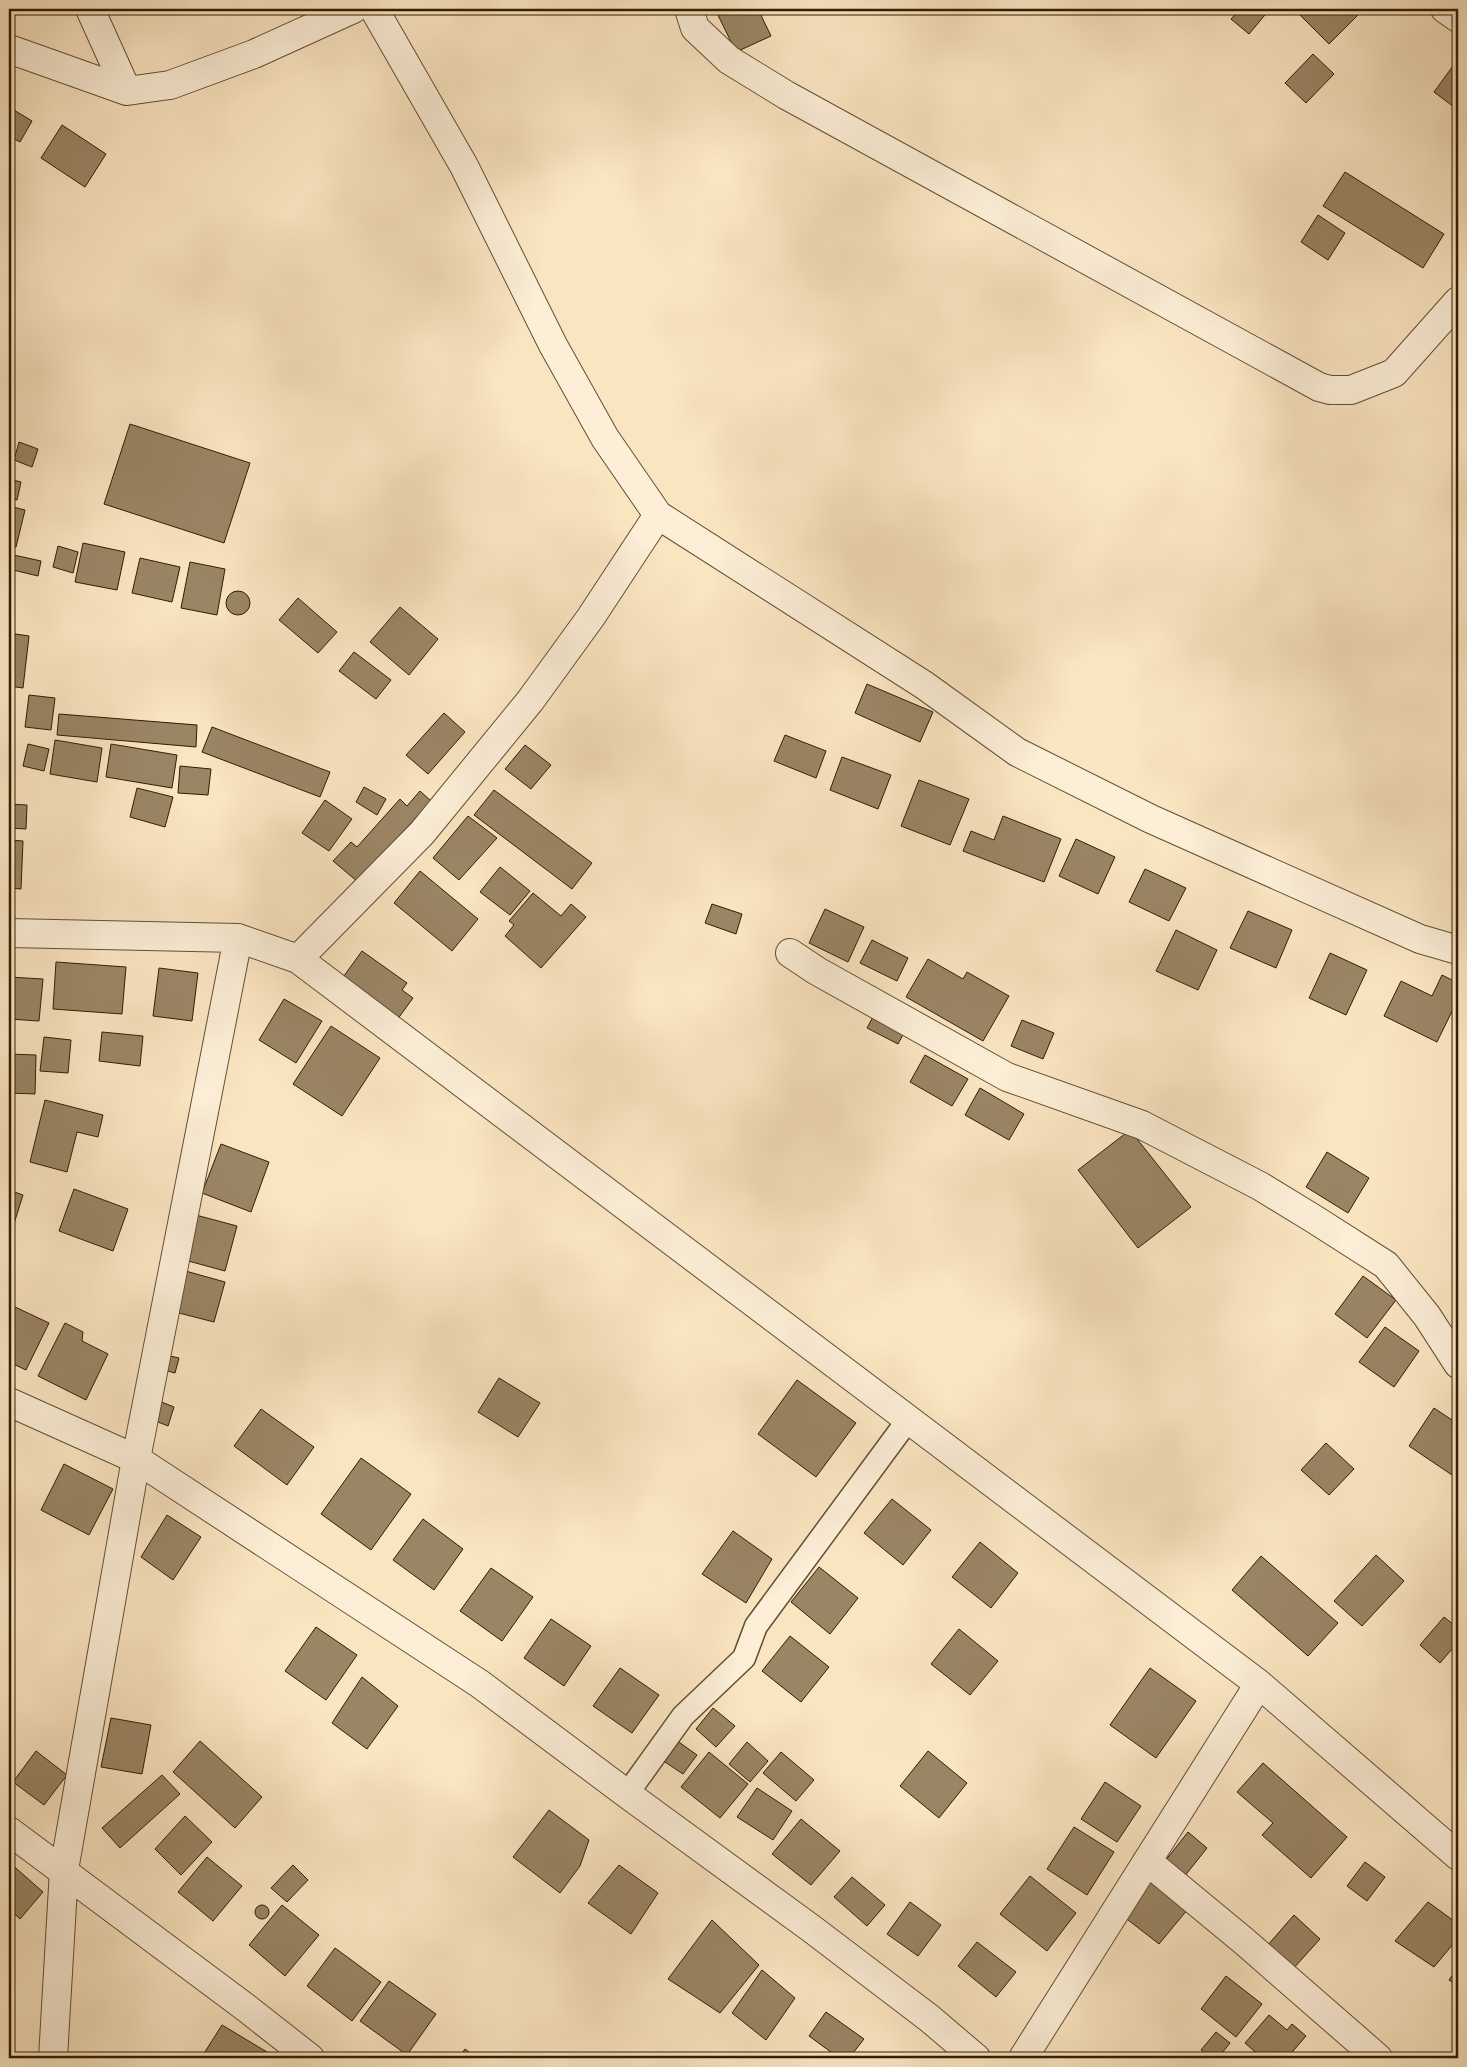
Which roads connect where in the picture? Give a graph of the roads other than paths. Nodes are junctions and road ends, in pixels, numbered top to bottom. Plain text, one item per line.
1 (90, 9) edge
2 (353, 9) edge
3 (374, 9) edge
4 (689, 9) edge
5 (1445, 9) edge
6 (1458, 18) edge
7 (9, 49) edge
8 (127, 91) junction
9 (1458, 301) edge
10 (658, 515) junction
11 (9, 933) edge
12 (238, 938) junction
13 (1458, 950) edge
14 (790, 953) dead end
15 (298, 959) junction
16 (1458, 1364) edge
17 (9, 1402) edge
18 (908, 1420) junction
19 (136, 1459) junction
20 (1259, 1684) junction
21 (627, 1794) junction
22 (9, 1831) edge
23 (1458, 1856) edge
24 (1147, 1861) junction
25 (64, 1870) junction
26 (52, 2058) edge
27 (310, 2058) edge
28 (976, 2058) edge
29 (1023, 2058) edge
30 (1378, 2058) edge

1 - 8 street
2 - 8 street
3 - 10 street
4 - 9 street
5 - 6 street
7 - 8 street
10 - 13 street
10 - 15 street
11 - 12 street
12 - 15 street
12 - 19 street
14 - 16 street
15 - 18 street
17 - 19 street
18 - 20 street
18 - 21 lane
19 - 21 street
19 - 25 street
20 - 23 street
20 - 24 street
21 - 28 street
22 - 25 street
24 - 29 street
24 - 30 street
25 - 26 street
25 - 27 street

